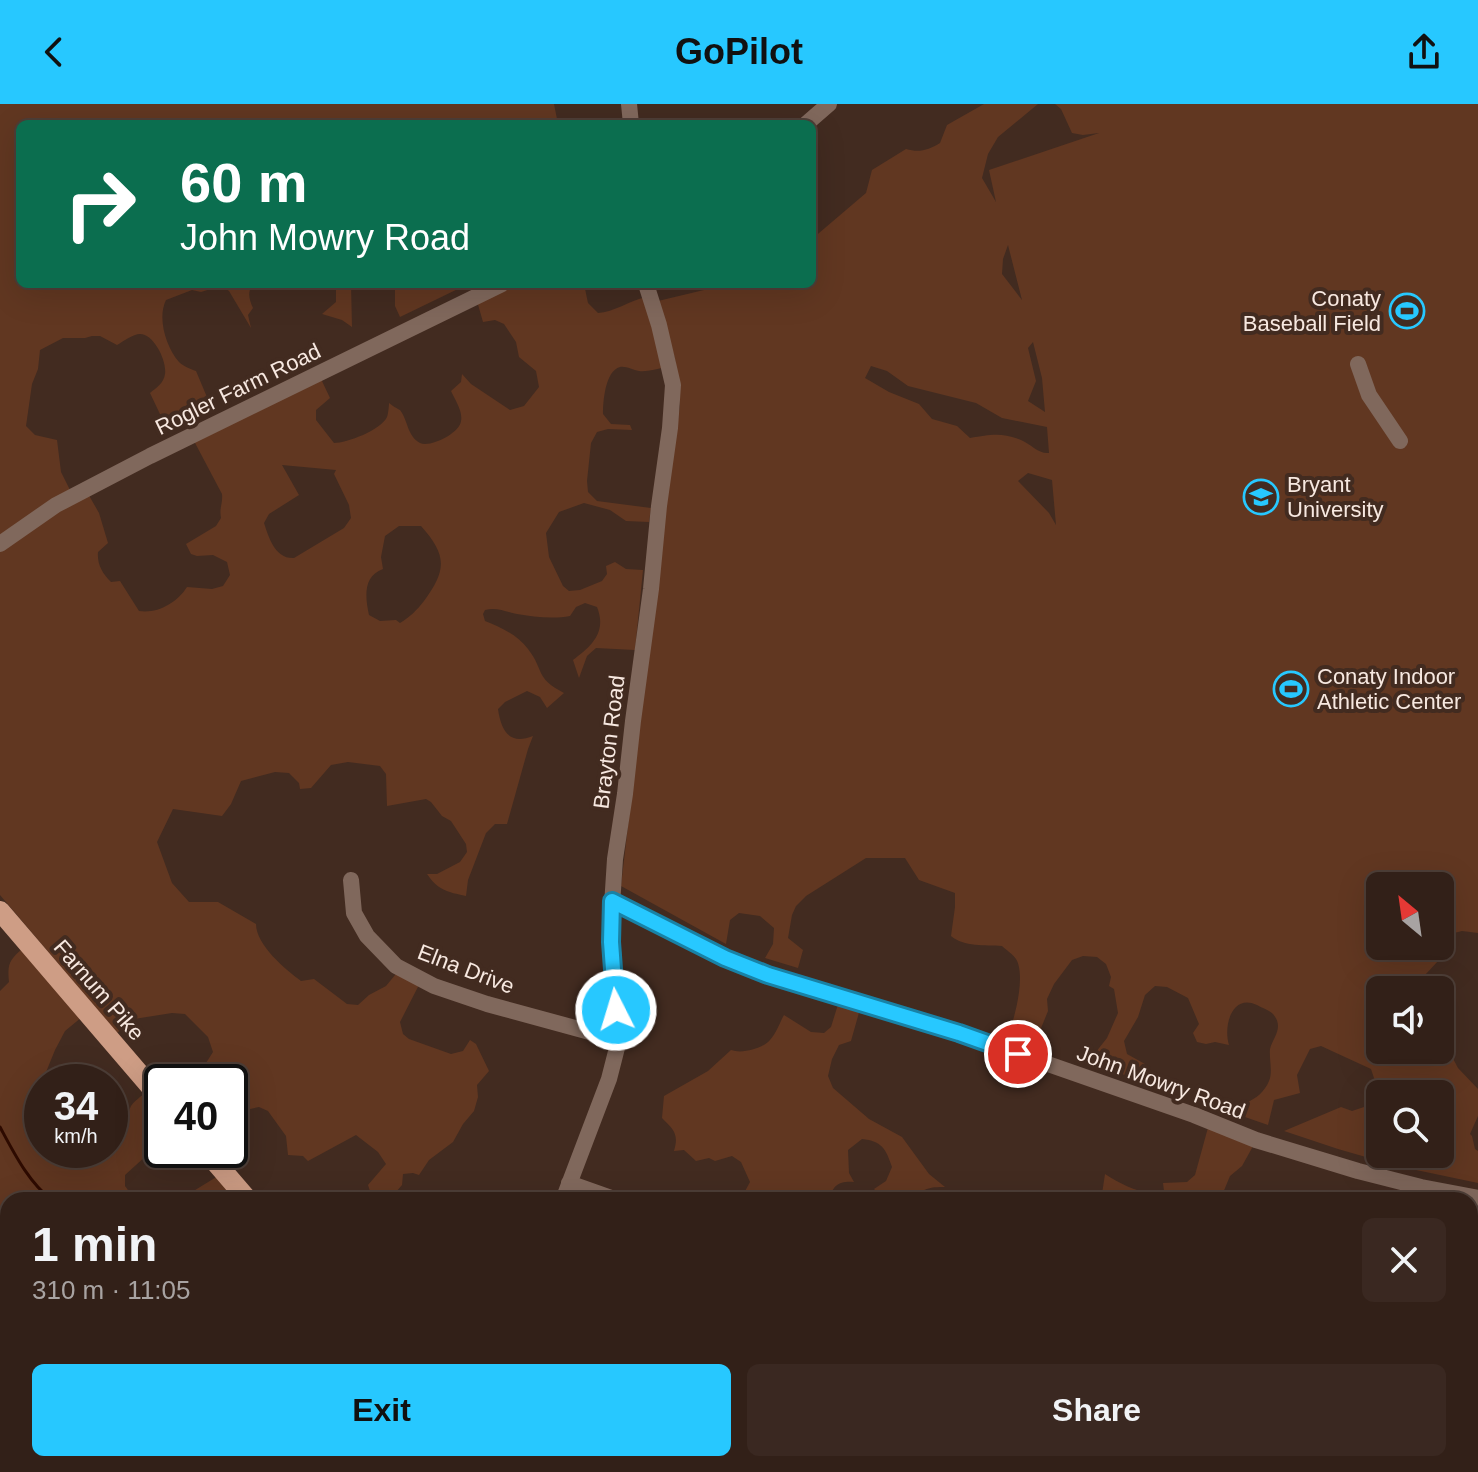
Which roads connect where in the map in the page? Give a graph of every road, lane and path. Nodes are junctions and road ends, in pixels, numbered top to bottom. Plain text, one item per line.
1 (829, 104) edge
2 (811, 120) edge
3 (494, 288) edge
4 (647, 288) edge
5 (1358, 364) dead end
6 (1400, 441) dead end
7 (0, 544) edge
8 (351, 880) dead end
9 (612, 901) junction
10 (0, 911) edge
11 (619, 1040) junction
12 (144, 1079) edge
13 (220, 1168) edge
14 (569, 1183) junction
15 (241, 1192) edge
16 (566, 1192) edge
17 (594, 1192) edge
18 (1447, 1192) edge

1 - 2 street
3 - 7 street, Rogler Farm Road
4 - 9 street, Brayton Road
5 - 6 street
8 - 11 street, Elna Drive
9 - 11 street, Brayton Road
9 - 18 street, John Mowry Road
10 - 12 main road, Farnum Pike
11 - 14 street, Brayton Road
13 - 15 main road
14 - 16 street, Brayton Road
14 - 17 street

